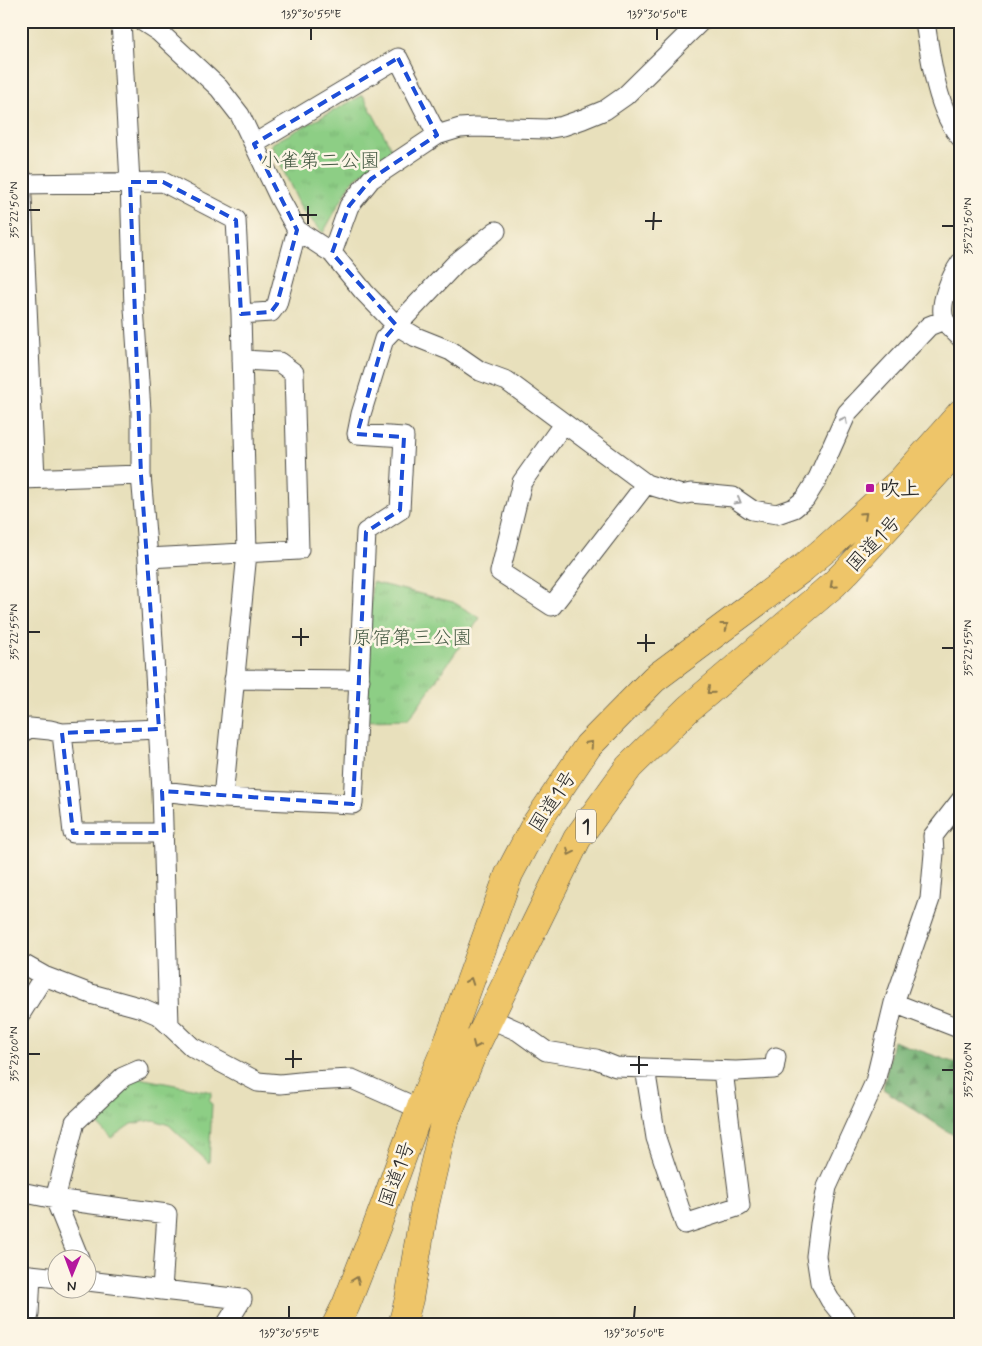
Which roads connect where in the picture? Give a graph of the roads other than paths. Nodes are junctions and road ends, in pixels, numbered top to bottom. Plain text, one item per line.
1 (121, 21) edge
2 (142, 21) edge
3 (702, 21) edge
4 (925, 21) edge
5 (437, 135) junction
6 (961, 138) edge
7 (254, 144) junction
8 (21, 176) edge
9 (130, 182) junction
10 (21, 184) edge
11 (297, 230) junction
12 (496, 231) dead end
13 (332, 253) junction
14 (961, 262) edge
15 (24, 281) edge
16 (241, 314) junction
17 (944, 320) junction
18 (396, 326) junction
19 (961, 338) edge
20 (242, 360) junction
21 (26, 376) edge
22 (961, 413) edge
23 (564, 423) junction
24 (961, 446) edge
25 (141, 475) junction
26 (28, 478) edge
27 (646, 484) junction
28 (247, 553) junction
29 (148, 558) junction
30 (234, 679) junction
31 (360, 680) junction
32 (159, 729) junction
33 (21, 733) edge
34 (62, 734) junction
35 (162, 792) junction
36 (223, 798) junction
37 (961, 800) edge
38 (164, 832) junction
39 (21, 963) edge
40 (44, 976) junction
41 (894, 1003) junction
42 (21, 1013) edge
43 (489, 1018) junction
44 (170, 1025) junction
45 (961, 1029) edge
46 (776, 1057) dead end
47 (645, 1068) junction
48 (138, 1070) dead end
49 (723, 1071) junction
50 (420, 1109) junction
51 (21, 1192) edge
52 (55, 1200) junction
53 (75, 1248) edge
54 (26, 1275) edge
55 (48, 1277) edge
56 (98, 1281) edge
57 (162, 1290) junction
58 (26, 1318) edge
59 (226, 1325) edge
60 (336, 1325) edge
61 (402, 1325) edge
62 (850, 1325) edge

1 - 9 street
2 - 7 street
3 - 5 street
4 - 6 street
5 - 7 street
5 - 13 street
7 - 11 street
8 - 10 street
9 - 10 street
9 - 16 street
9 - 25 street
10 - 15 street
11 - 13 street
11 - 16 street
12 - 18 street
13 - 18 street
14 - 17 street
15 - 21 street
16 - 20 street
17 - 19 street
27 -> 17 street
18 - 23 street
18 - 31 street
20 - 28 street
20 - 28 street
21 - 26 street
50 -> 22 highway, 国道1号 / 1
23 - 27 street
23 - 27 street
24 -> 43 highway, 国道1号 / 1
25 - 26 street
25 - 29 street
28 - 29 street
28 - 30 street
29 - 32 street
30 - 31 street
30 - 36 street
31 - 36 street
32 - 34 street
32 - 35 street
33 - 34 street
34 - 38 street
35 - 36 street
35 - 38 street
37 - 41 street
38 - 44 street
39 - 40 street
40 - 42 street
40 - 44 street
41 - 45 street
41 - 62 street
43 - 47 street
43 -> 61 highway, 国道1号 / 1
44 - 50 street
46 - 49 street
47 - 49 street
47 - 49 street
48 - 52 street
60 -> 50 highway, 国道1号 / 1
51 - 52 street
52 - 53 street
52 - 57 street
54 - 55 street
54 - 58 street
56 - 57 street
57 - 59 street

